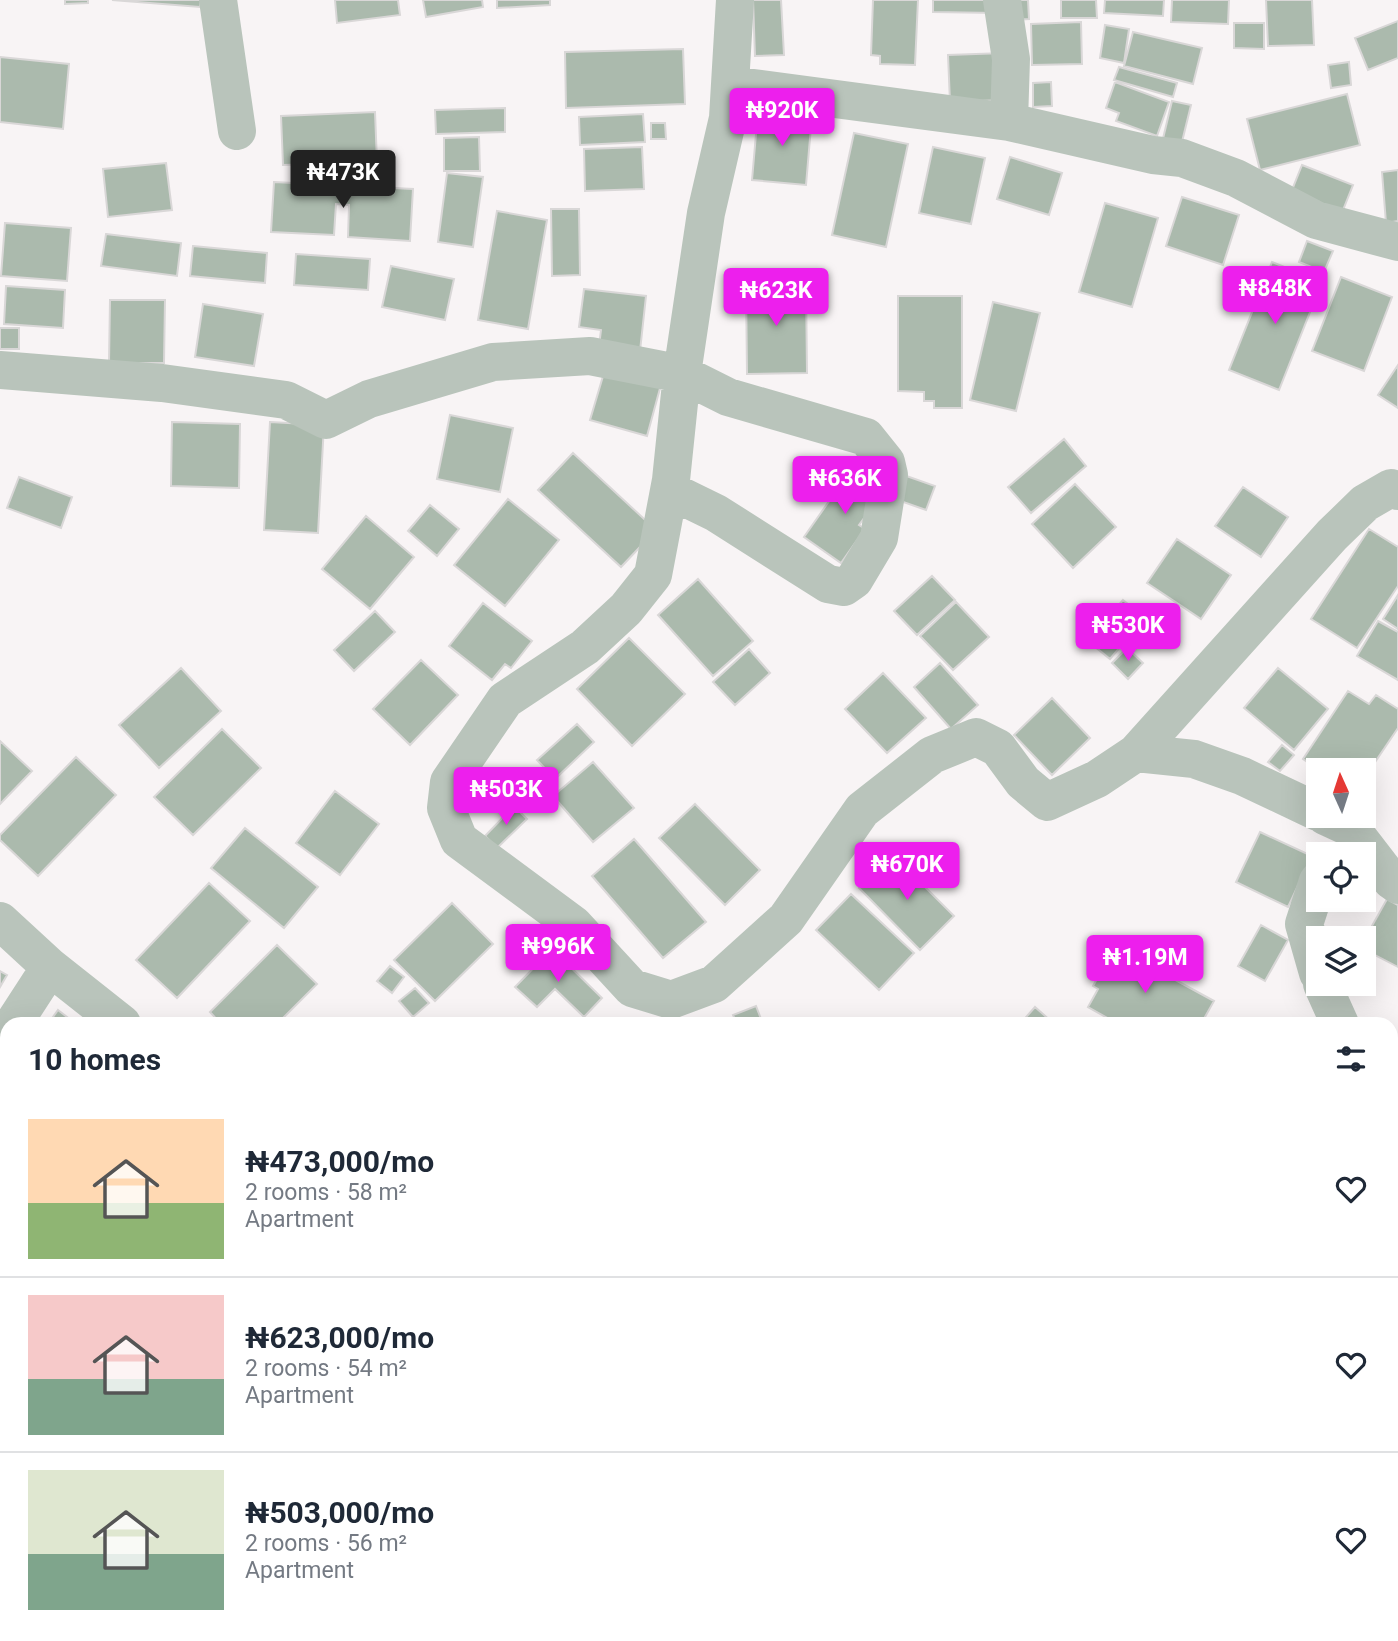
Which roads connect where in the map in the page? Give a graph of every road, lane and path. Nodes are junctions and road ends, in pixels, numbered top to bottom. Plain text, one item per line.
1 (218, 0) edge
2 (735, 0) edge
3 (1002, 0) edge
4 (730, 85) junction
5 (1009, 122) junction
6 (237, 131) dead end
7 (1398, 242) edge
8 (0, 370) edge
9 (682, 374) junction
10 (669, 490) junction
11 (1398, 491) edge
12 (1136, 752) junction
13 (1306, 812) edge
14 (1333, 828) edge
15 (1398, 885) edge
16 (1308, 912) edge
17 (0, 921) edge
18 (1306, 931) edge
19 (50, 967) junction
20 (1327, 996) edge
21 (18, 1017) edge
22 (113, 1017) edge
23 (1337, 1017) edge

1 - 6 street
2 - 4 street
3 - 5 street
4 - 5 street
4 - 9 street
5 - 7 street
8 - 9 street
9 - 10 street
9 - 10 street
10 - 12 street
11 - 12 street
12 - 13 street
14 - 15 street
16 - 18 street
17 - 19 street
19 - 21 street
19 - 22 street
20 - 23 street

